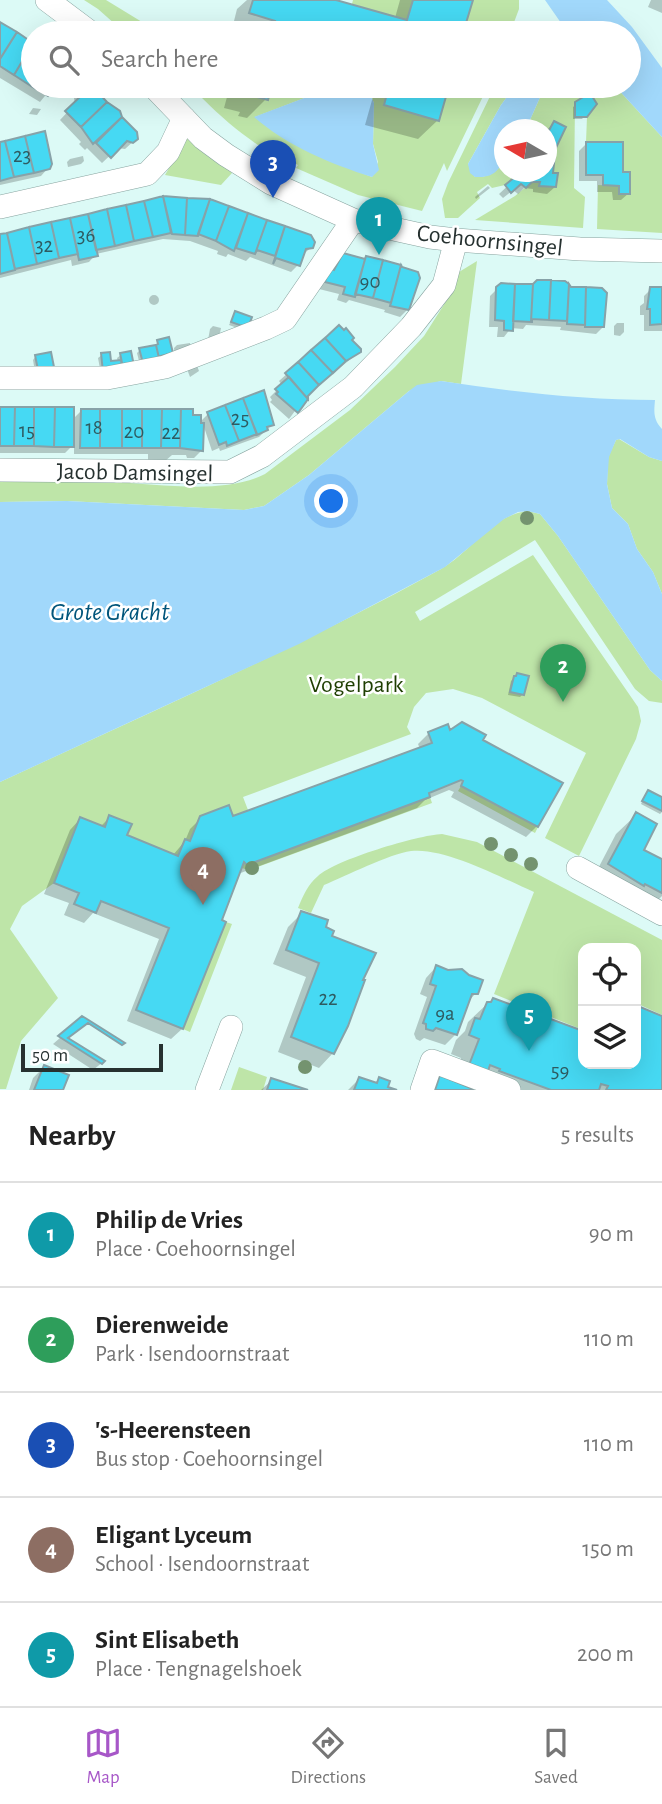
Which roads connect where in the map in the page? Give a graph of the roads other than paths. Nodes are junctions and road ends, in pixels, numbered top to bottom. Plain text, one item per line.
1 (47, 0) edge
2 (75, 21) edge
3 (165, 98) edge
4 (184, 118) junction
5 (0, 207) edge
6 (353, 220) junction
7 (456, 240) junction
8 (662, 251) edge
9 (0, 378) edge
10 (0, 470) edge
11 (578, 868) dead end
12 (662, 914) edge
13 (231, 1027) dead end
14 (207, 1090) edge
15 (422, 1090) edge
16 (509, 1090) edge

1 - 2 street
3 - 4 street, Coehoornsingel
4 - 5 street
4 - 6 street, Coehoornsingel
6 - 7 street, Coehoornsingel
6 - 9 street
7 - 8 street, Coehoornsingel
7 - 10 street, Jacob Damsingel
11 - 12 street
13 - 14 street
15 - 16 street

